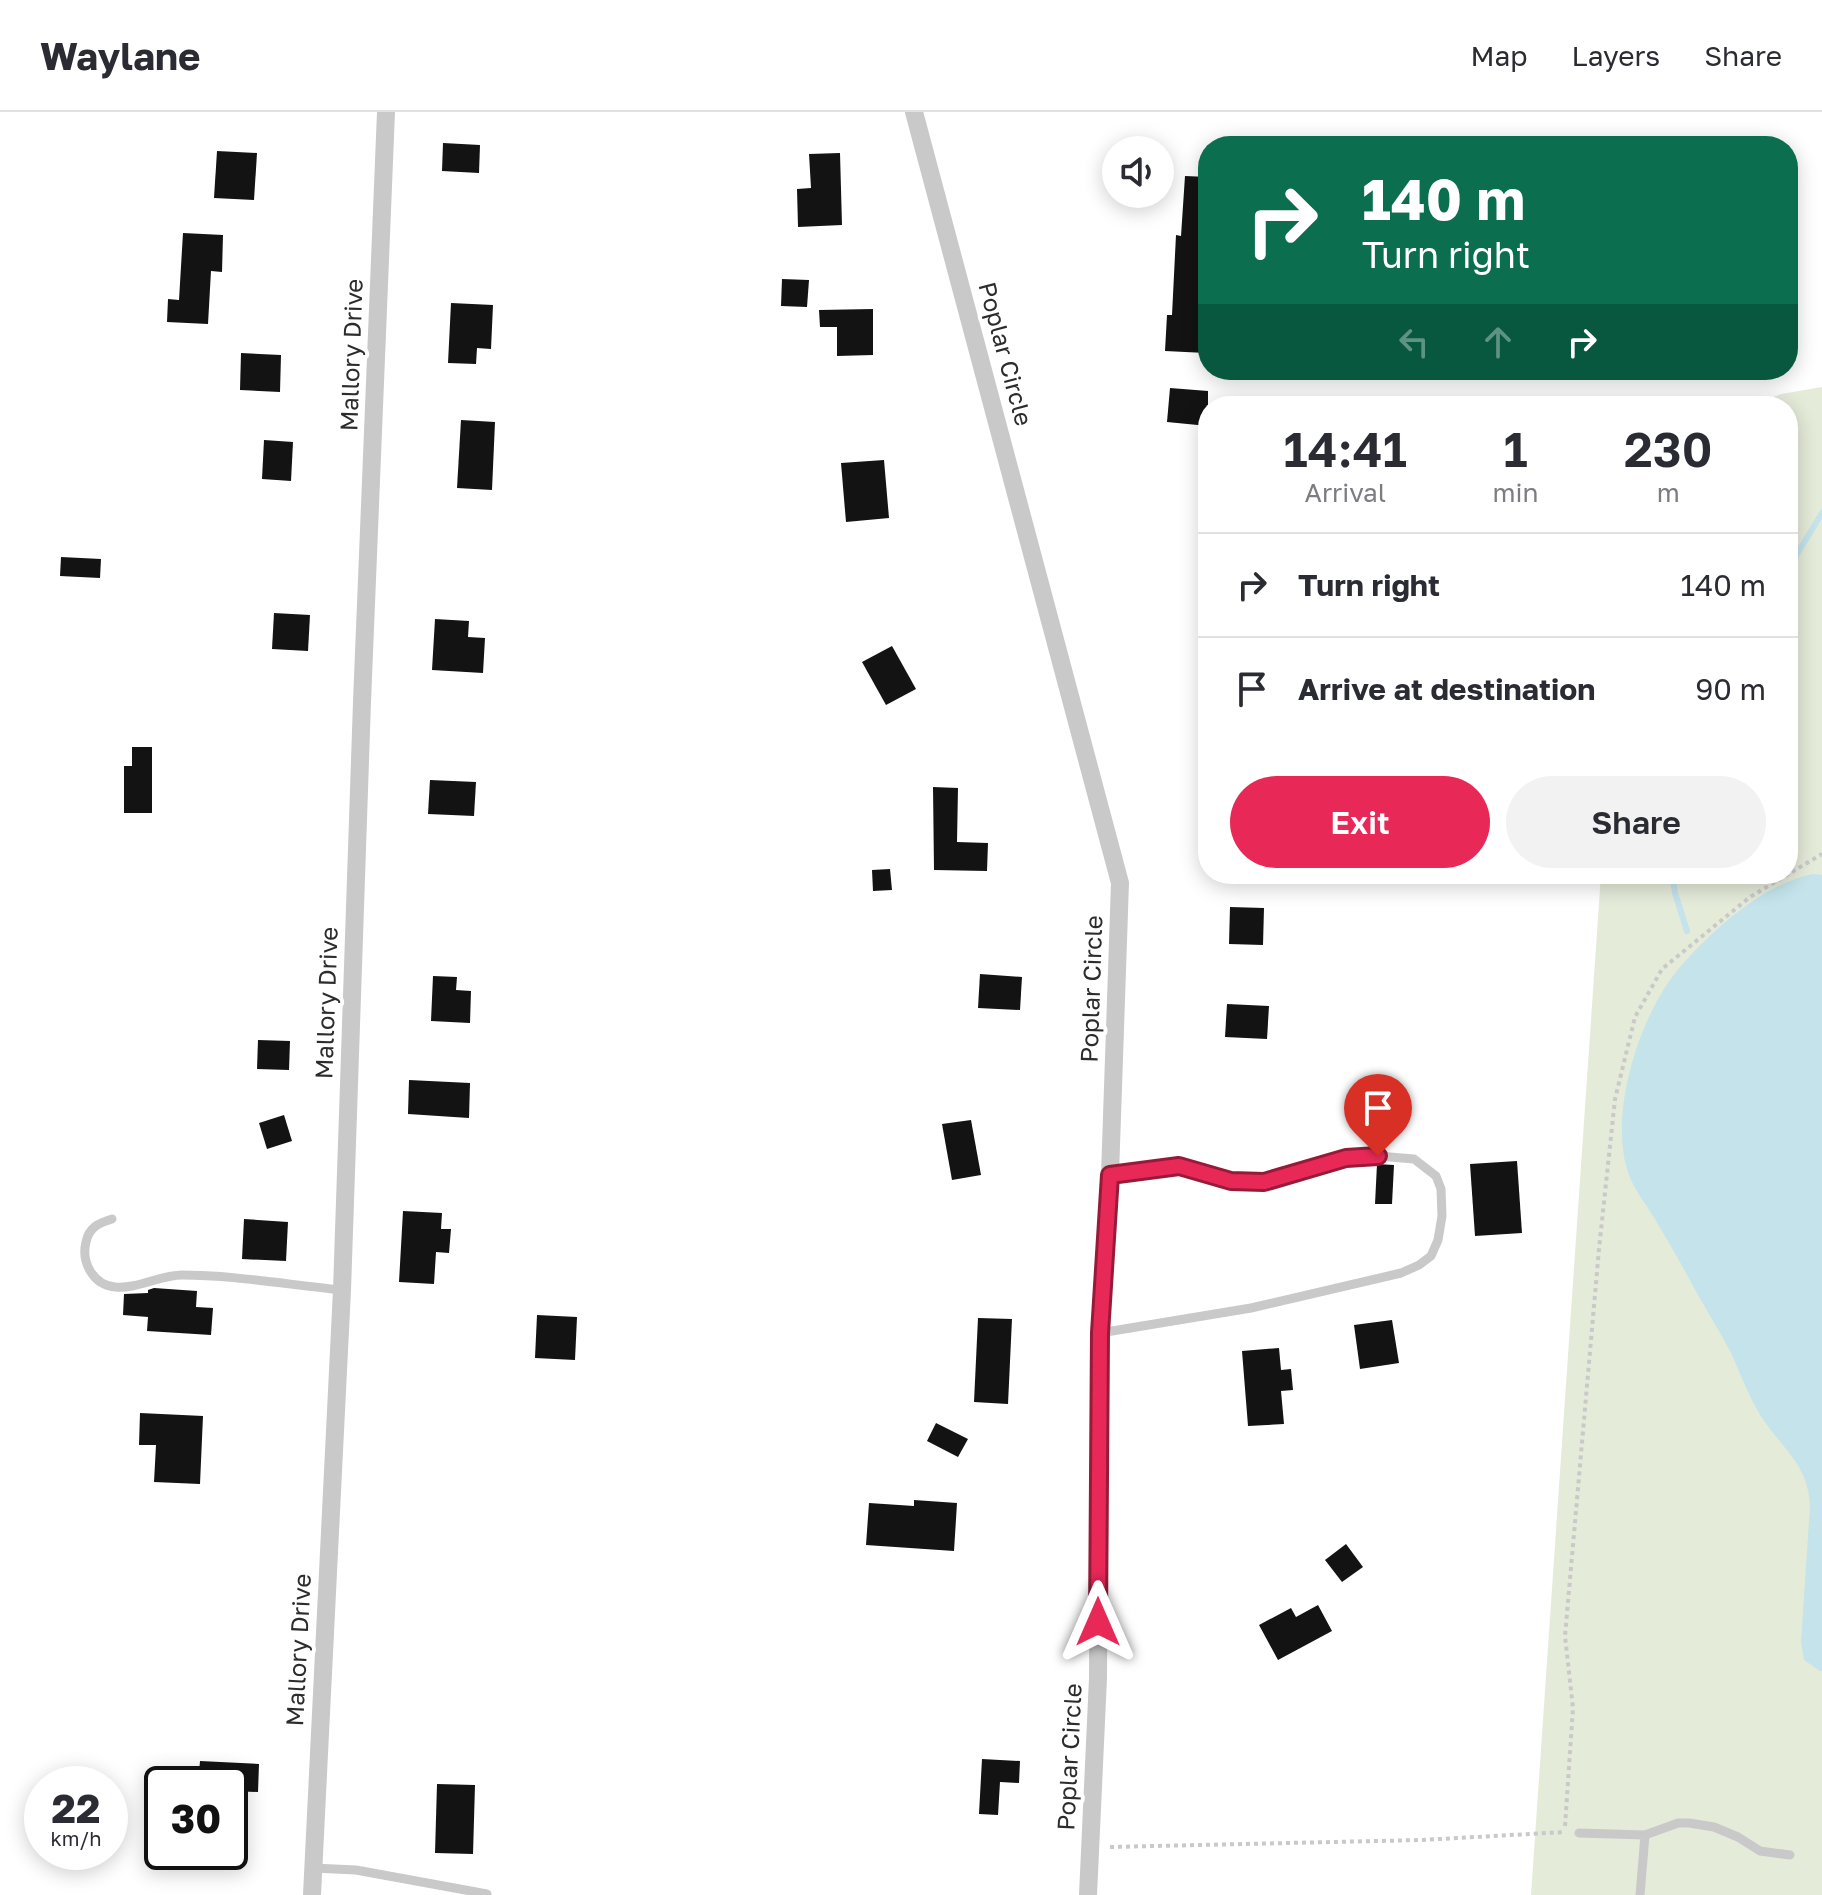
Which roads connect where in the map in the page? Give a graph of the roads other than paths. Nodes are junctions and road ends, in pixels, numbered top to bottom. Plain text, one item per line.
1 (386, 112) edge
2 (914, 112) edge
3 (1110, 1175) junction
4 (112, 1219) dead end
5 (342, 1290) junction
6 (1100, 1333) junction
7 (1579, 1833) dead end
8 (1645, 1835) junction
9 (1790, 1855) dead end
10 (313, 1868) junction
11 (487, 1894) edge
12 (312, 1895) edge
13 (1088, 1895) edge
14 (1640, 1895) edge

1 - 5 street, Mallory Drive
2 - 3 street, Poplar Circle
3 - 6 street, Poplar Circle
3 - 6 lane
4 - 5 lane
5 - 10 street, Mallory Drive
6 - 13 street, Poplar Circle
7 - 8 lane
8 - 9 lane
8 - 14 lane
10 - 11 lane
10 - 12 street, Mallory Drive

